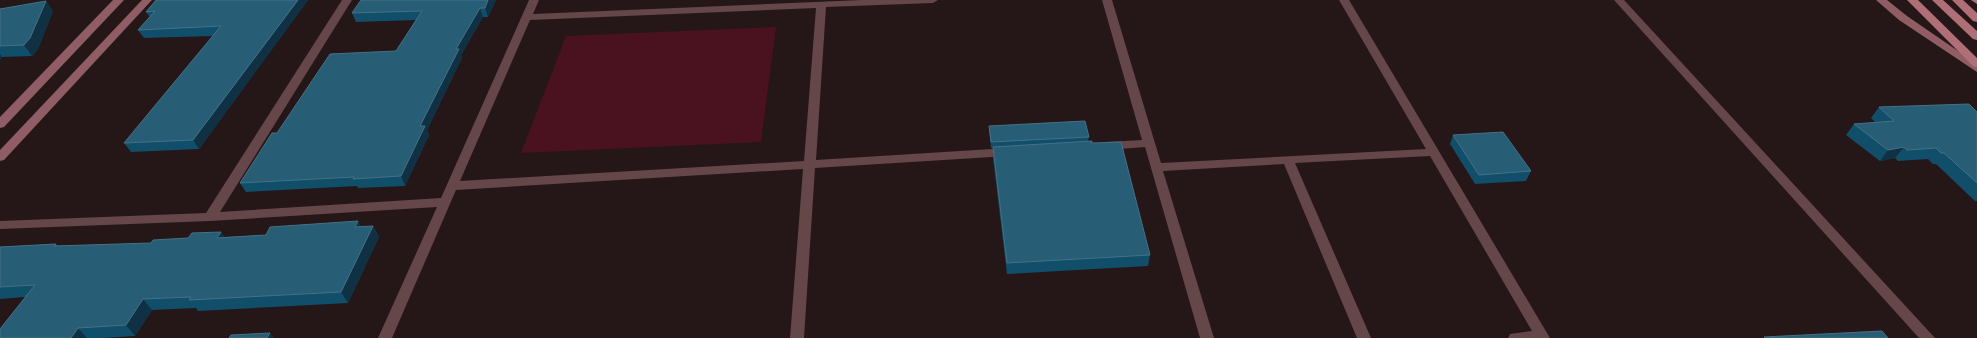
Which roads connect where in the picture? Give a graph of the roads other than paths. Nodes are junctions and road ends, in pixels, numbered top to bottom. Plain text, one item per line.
1 (120, 0) edge
2 (147, 0) edge
3 (347, 0) edge
4 (534, 0) edge
5 (933, 0) edge
6 (1107, 0) edge
7 (1344, 0) edge
8 (1619, 0) edge
9 (1881, 0) edge
10 (1912, 0) edge
11 (1937, 0) edge
12 (1957, 0) edge
13 (821, 5) junction
14 (527, 17) junction
15 (1977, 18) edge
16 (1977, 37) edge
17 (1977, 64) edge
18 (1977, 69) edge
19 (0, 124) edge
20 (1149, 143) junction
21 (1094, 147) edge
22 (1023, 151) edge
23 (1434, 152) junction
24 (0, 157) edge
25 (1288, 160) junction
26 (810, 164) junction
27 (1156, 167) junction
28 (452, 186) junction
29 (445, 202) junction
30 (210, 217) junction
31 (0, 225) edge
32 (1543, 337) edge
33 (385, 338) edge
34 (797, 338) edge
35 (1207, 338) edge
36 (1364, 338) edge
37 (1514, 338) edge
38 (1928, 338) edge

1 - 19 street
2 - 24 street
3 - 30 street
4 - 14 street
5 - 13 street
6 - 20 street
7 - 23 street
8 - 38 street
9 - 18 street
10 - 17 main road
11 - 16 main road
12 - 15 main road
13 - 14 street
13 - 26 street
14 - 28 street
20 - 21 street
20 - 27 street
22 - 26 street
23 - 25 street
23 - 32 street
25 - 27 street
25 - 36 street
26 - 28 street
26 - 34 street
27 - 35 street
28 - 29 street
29 - 30 street
29 - 33 street
30 - 31 street
32 - 37 street

